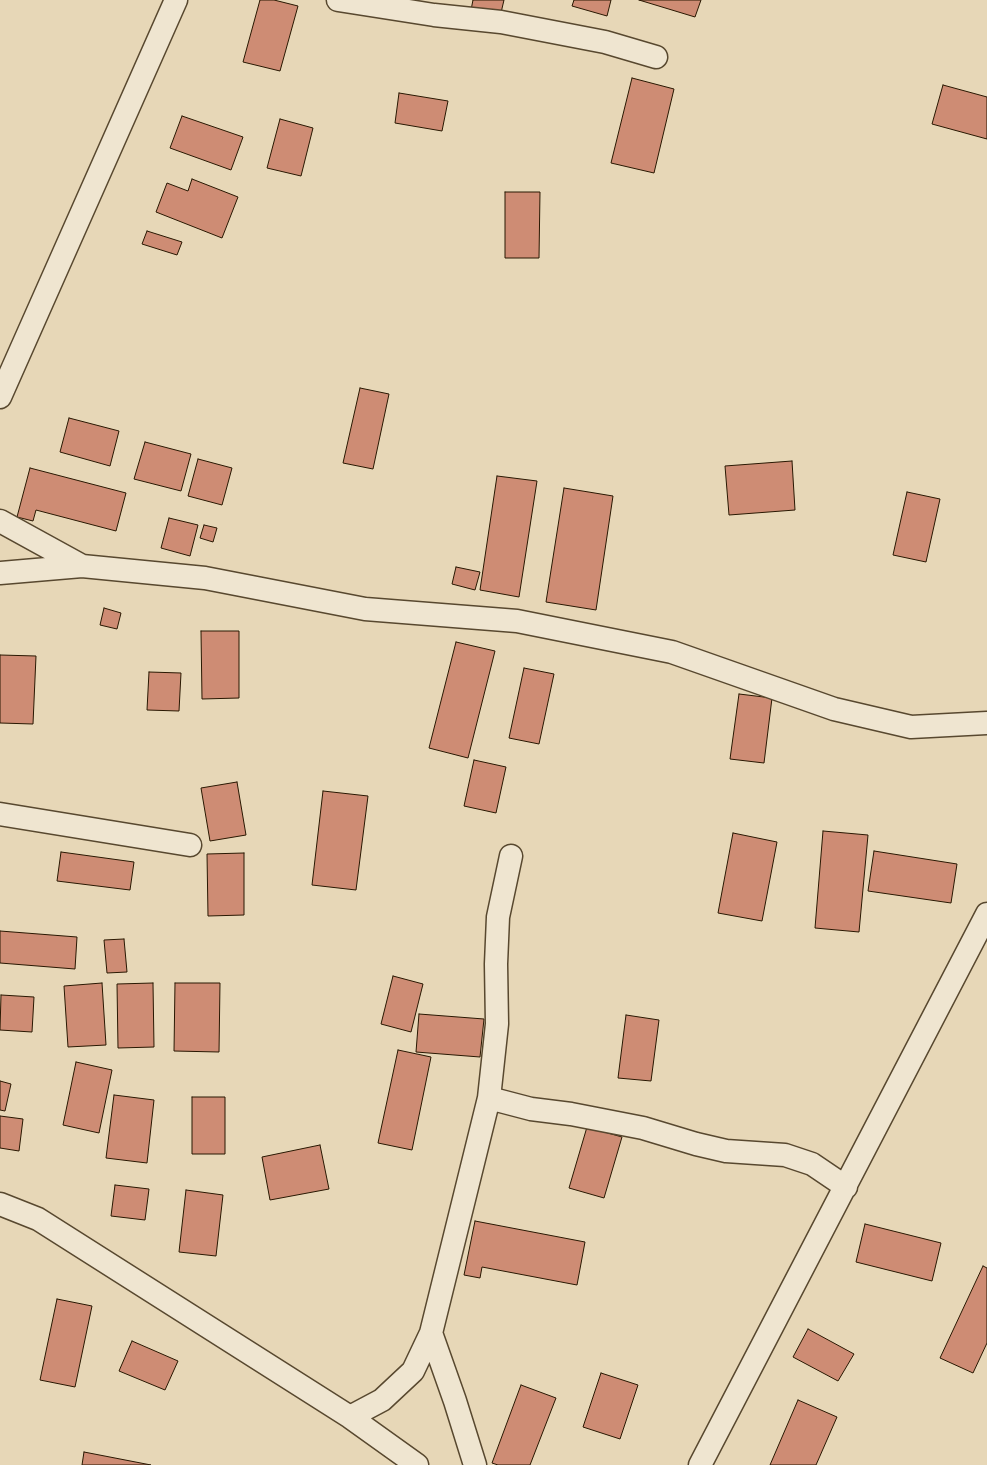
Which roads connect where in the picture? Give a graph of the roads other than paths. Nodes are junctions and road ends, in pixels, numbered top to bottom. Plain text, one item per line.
1 (176, 0) edge
2 (338, 0) edge
3 (656, 57) dead end
4 (0, 398) edge
5 (0, 521) edge
6 (82, 566) junction
7 (0, 573) edge
8 (987, 723) edge
9 (0, 814) edge
10 (190, 845) dead end
11 (511, 856) dead end
12 (987, 914) edge
13 (489, 1098) junction
14 (846, 1186) junction
15 (0, 1204) edge
16 (431, 1334) junction
17 (350, 1417) junction
18 (417, 1465) edge
19 (475, 1465) edge
20 (700, 1465) edge

1 - 4 street
2 - 3 street
5 - 6 street
6 - 7 street
6 - 8 street
9 - 10 street
11 - 13 street
12 - 14 street
13 - 14 street
13 - 16 street
14 - 20 street
15 - 17 street
16 - 17 street
16 - 19 street
17 - 18 street

